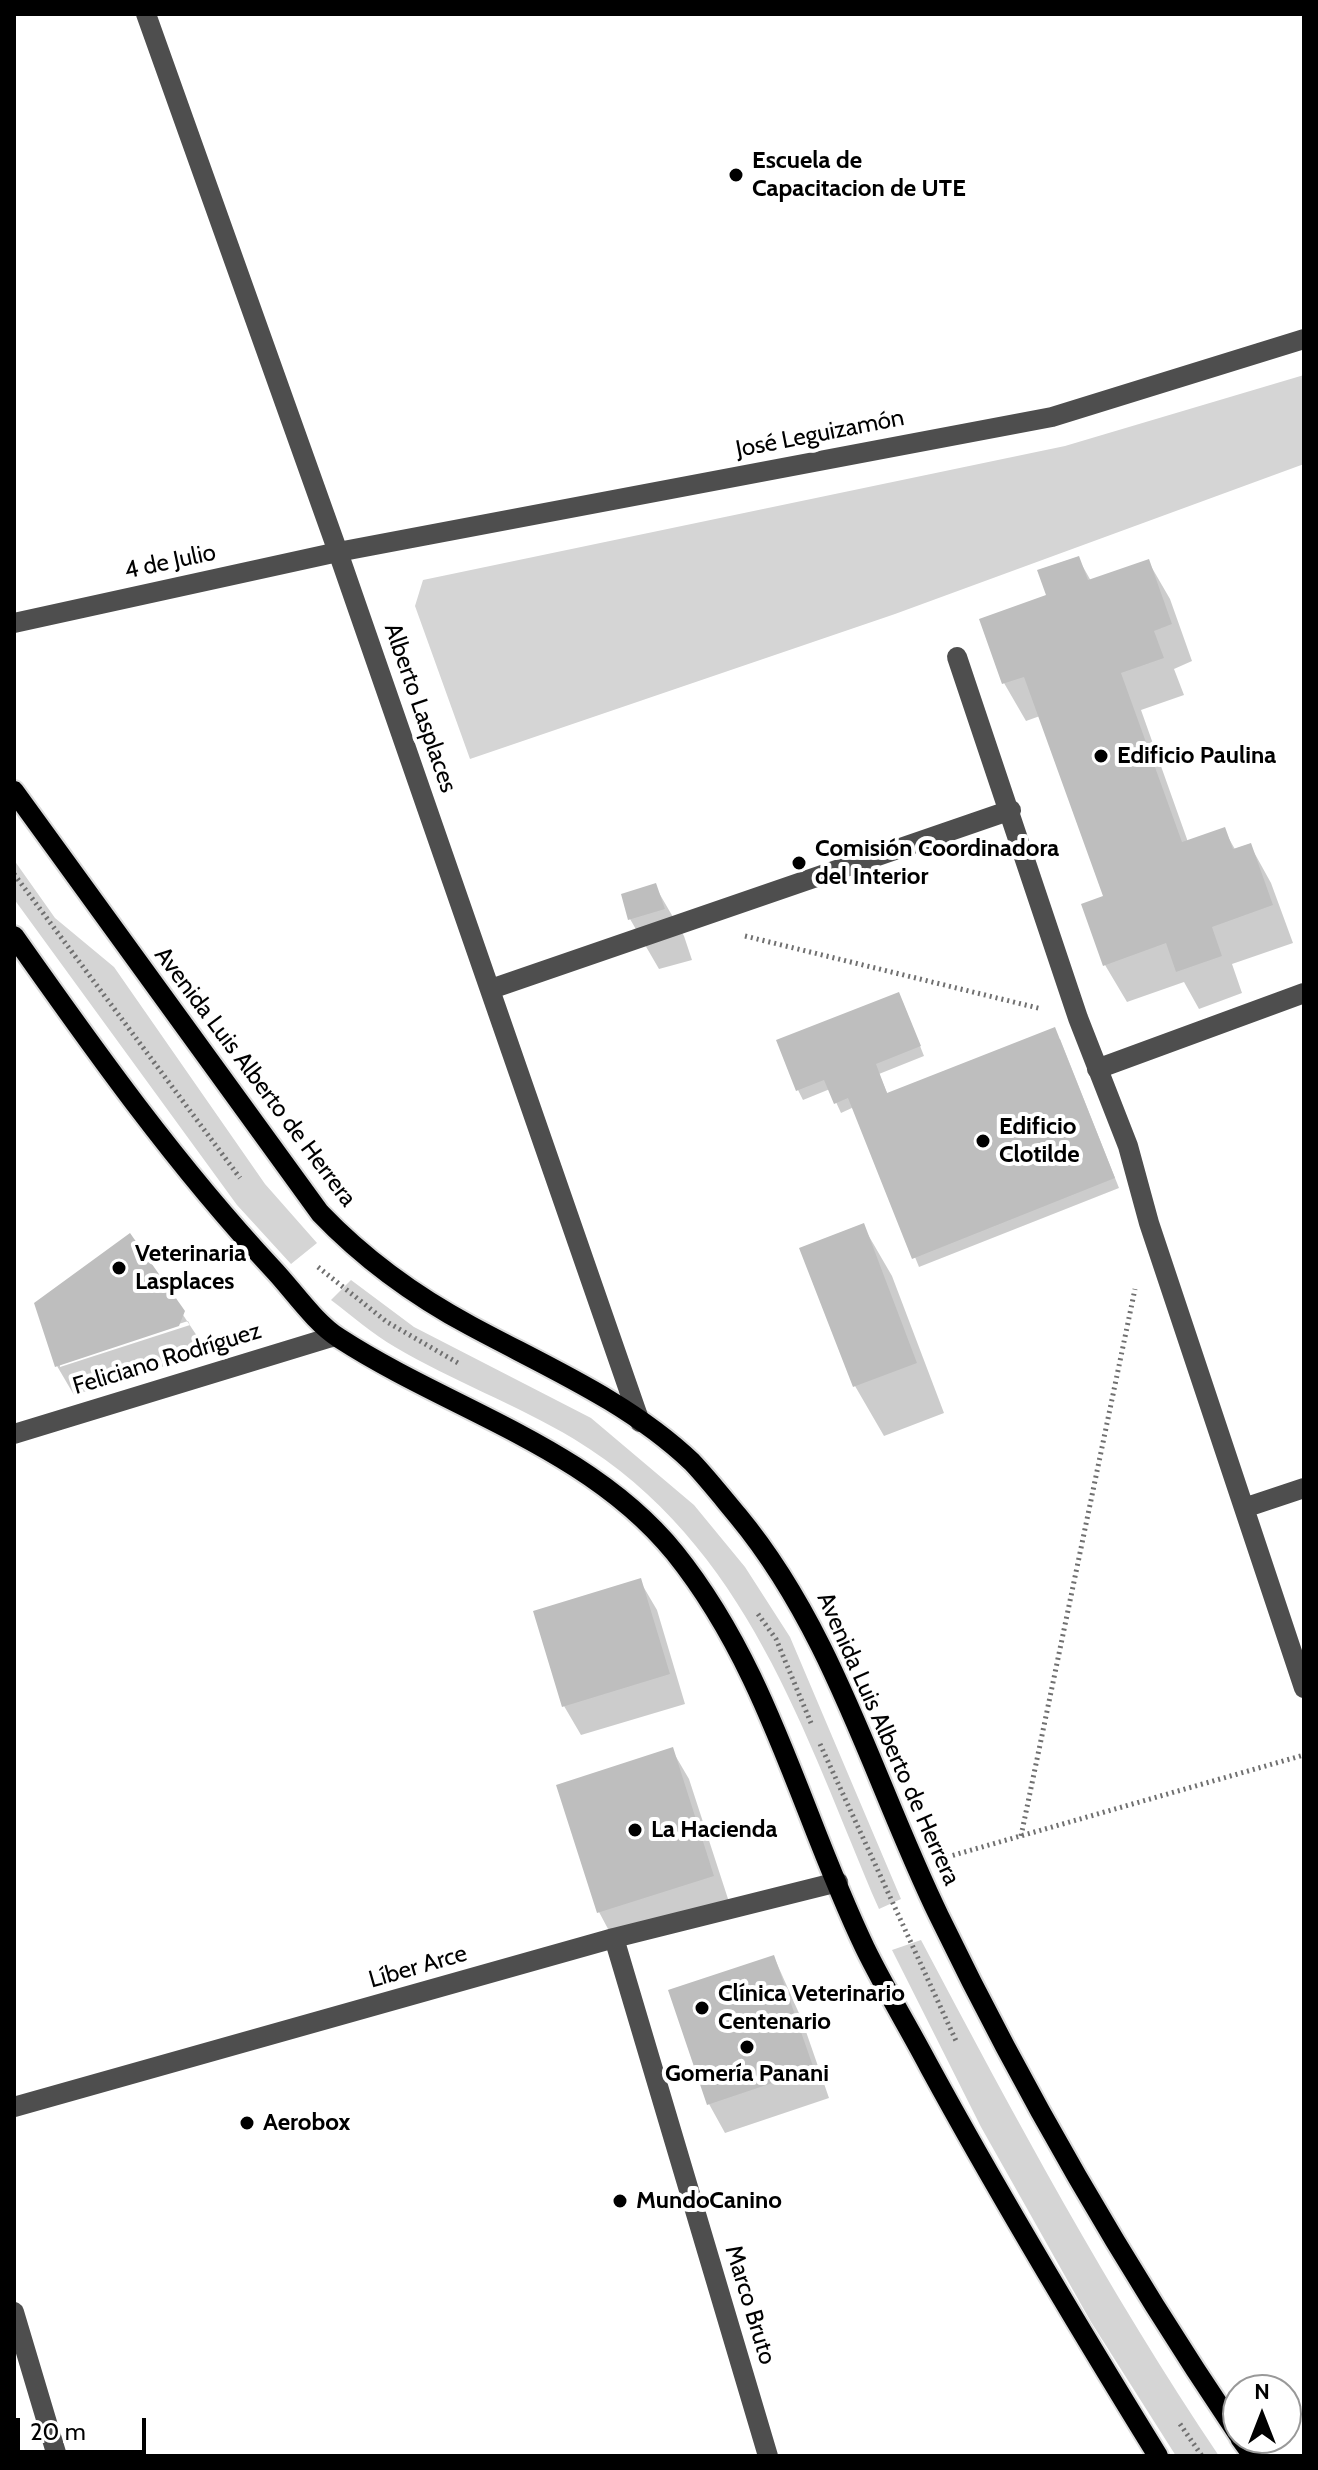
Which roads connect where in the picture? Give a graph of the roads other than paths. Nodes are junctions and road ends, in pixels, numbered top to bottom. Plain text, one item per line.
1 (146, 14) edge
2 (1304, 339) edge
3 (338, 552) junction
4 (14, 623) edge
5 (957, 657) dead end
6 (14, 791) edge
7 (1011, 810) junction
8 (14, 936) edge
9 (491, 989) junction
10 (1304, 993) edge
11 (1097, 1069) junction
12 (335, 1336) junction
13 (640, 1422) junction
14 (14, 1434) edge
15 (1304, 1488) edge
16 (1244, 1508) junction
17 (1304, 1688) edge
18 (838, 1882) junction
19 (614, 1938) junction
20 (14, 2107) edge
21 (14, 2312) edge
22 (1222, 2411) edge
23 (57, 2456) edge
24 (768, 2456) edge
25 (1158, 2456) edge

1 - 3 street, Alberto Lasplaces
2 - 3 street, José Leguizamón
3 - 4 street, 4 de Julio
3 - 9 street, Alberto Lasplaces
5 - 7 street
6 - 13 main road, Avenida Luis Alberto de Herrera
7 - 9 street
7 - 11 street
8 - 12 main road
9 - 13 street, Alberto Lasplaces
10 - 11 street
11 - 16 street
12 - 14 street, Feliciano Rodríguez
12 - 18 main road
13 - 22 main road, Avenida Luis Alberto de Herrera
15 - 16 street
16 - 17 street
18 - 19 street, Líber Arce
18 - 25 main road
19 - 20 street, Líber Arce
19 - 24 street, Marco Bruto
21 - 23 street

